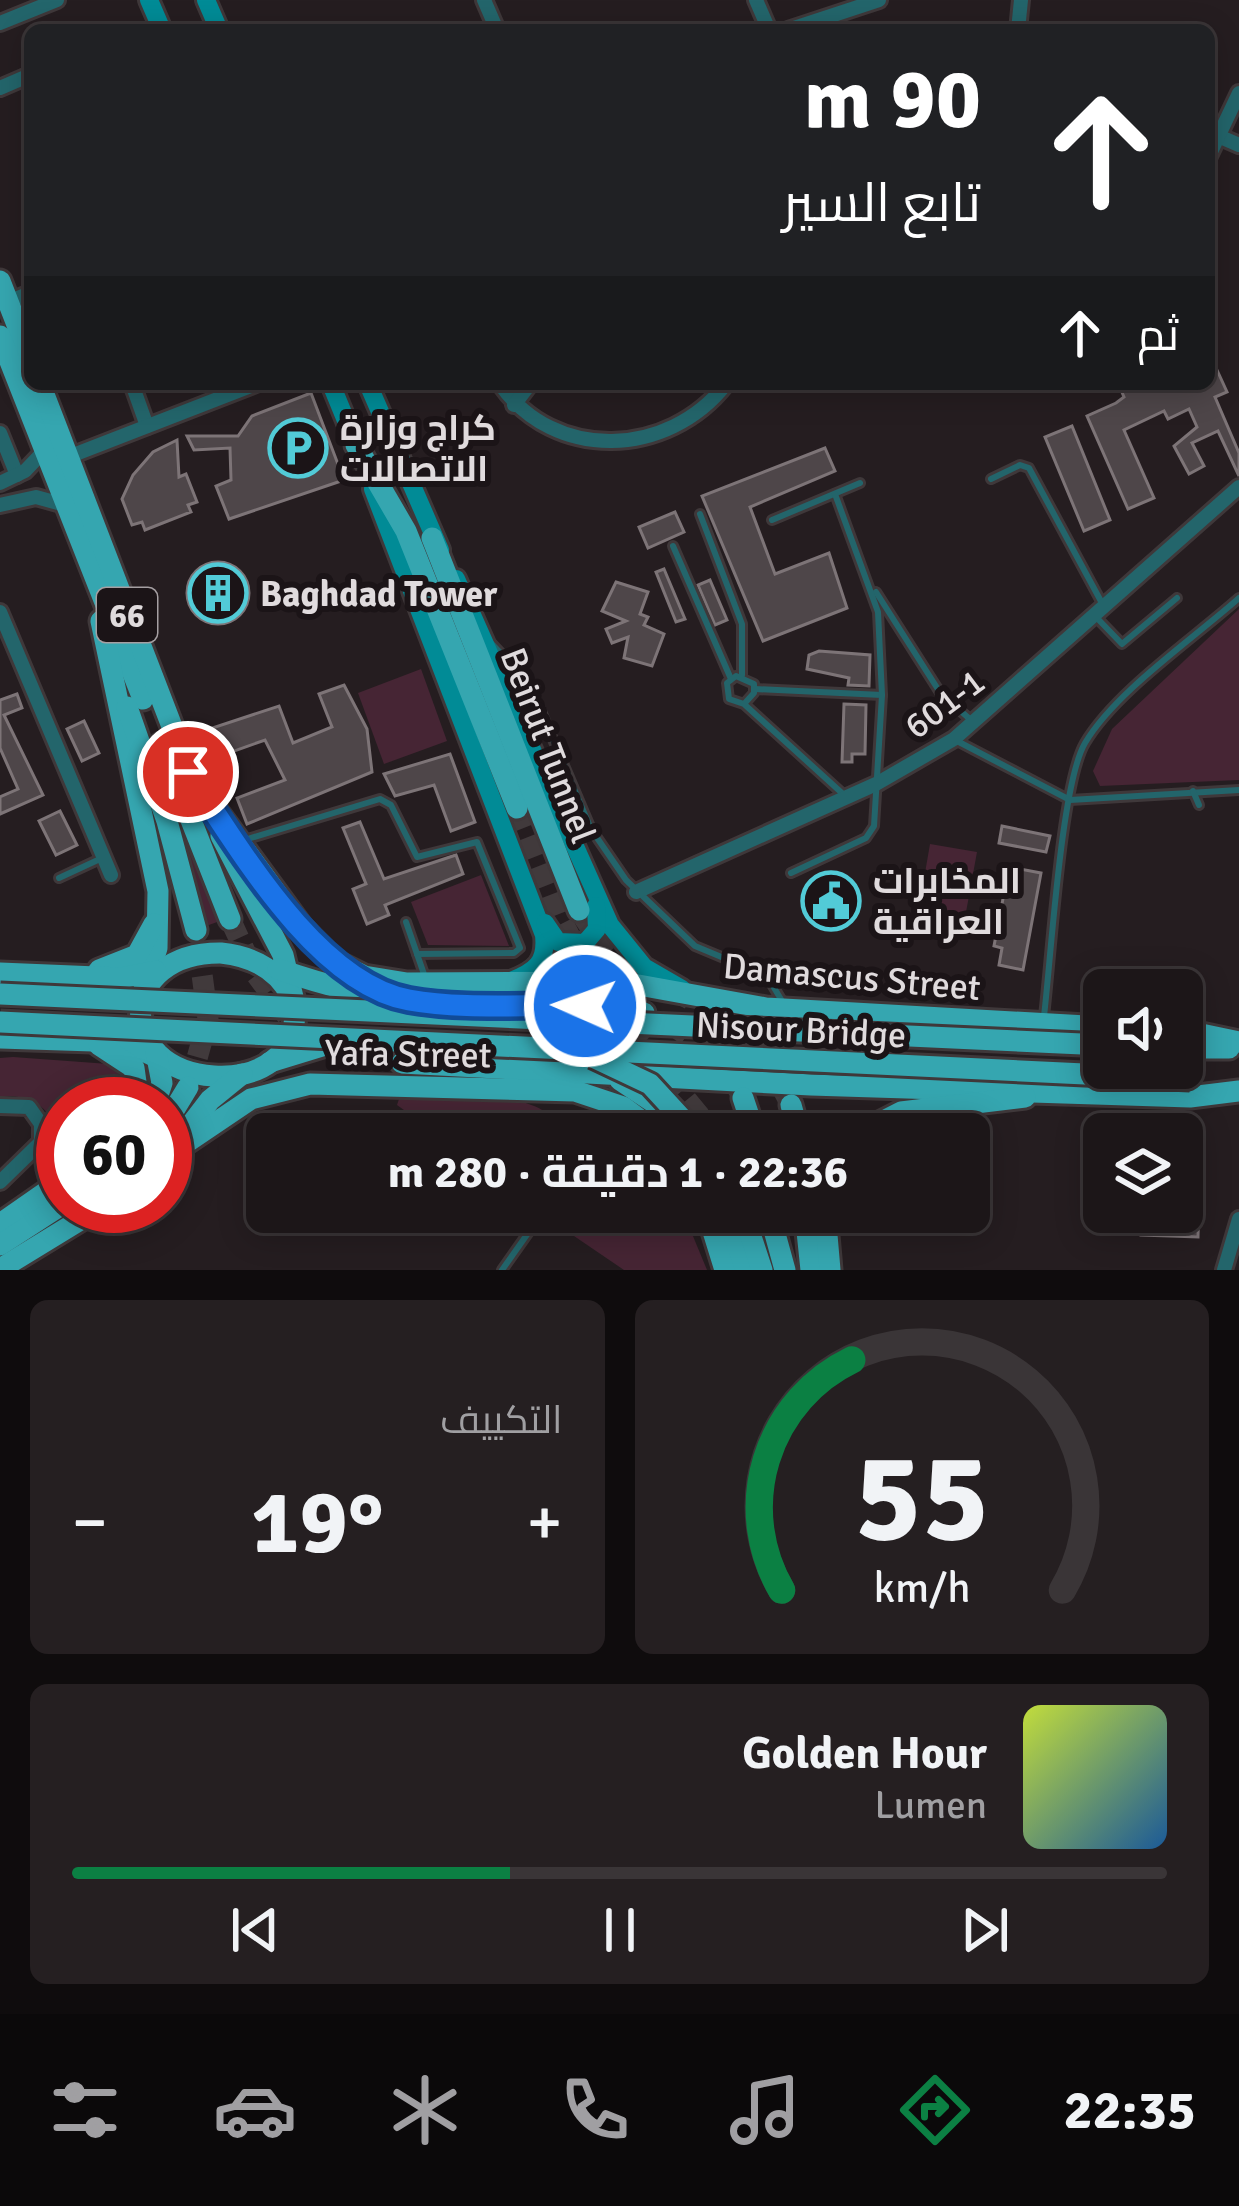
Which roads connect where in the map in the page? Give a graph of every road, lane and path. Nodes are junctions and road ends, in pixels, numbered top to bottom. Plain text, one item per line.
1 (57, 0) edge
2 (879, 0) edge
3 (0, 23) edge
4 (806, 24) edge
5 (1239, 93) edge
6 (1215, 133) edge
7 (4, 291) edge
8 (0, 336) edge
9 (24, 343) edge
10 (42, 390) edge
11 (134, 390) edge
12 (241, 390) edge
13 (333, 390) edge
14 (370, 390) edge
15 (504, 390) edge
16 (525, 390) edge
17 (721, 390) edge
18 (514, 405) junction
19 (148, 426) junction
20 (0, 433) edge
21 (356, 445) junction
22 (44, 451) junction
23 (68, 457) junction
24 (17, 475) junction
25 (991, 479) dead end
26 (0, 483) edge
27 (860, 483) dead end
28 (1239, 487) edge
29 (835, 494) junction
30 (0, 505) edge
31 (65, 505) junction
32 (700, 514) dead end
33 (772, 520) dead end
34 (432, 538) junction
35 (673, 546) dead end
36 (85, 556) junction
37 (873, 587) junction
38 (1177, 598) dead end
39 (1239, 598) edge
40 (0, 612) edge
41 (1100, 612) junction
42 (488, 641) junction
43 (106, 644) junction
44 (742, 675) junction
45 (731, 679) junction
46 (755, 688) junction
47 (882, 695) junction
48 (744, 704) junction
49 (974, 722) junction
50 (954, 740) junction
51 (188, 772) junction
52 (876, 784) junction
53 (1239, 790) edge
54 (1193, 791) junction
55 (846, 797) junction
56 (1070, 800) junction
57 (1198, 806) dead end
58 (517, 808) tunnel mouth
59 (238, 842) junction
60 (103, 858) junction
61 (791, 873) dead end
62 (111, 875) dead end
63 (59, 878) dead end
64 (591, 884) junction
65 (530, 892) junction
66 (636, 892) junction
67 (160, 906) junction
68 (579, 910) tunnel mouth
69 (265, 918) junction
70 (230, 919) tunnel mouth
71 (406, 922) dead end
72 (196, 930) tunnel mouth
73 (417, 954) junction
74 (249, 959) junction
75 (334, 962) junction
76 (289, 973) junction
77 (0, 974) edge
78 (81, 974) junction
79 (153, 977) junction
80 (506, 983) junction
81 (335, 986) junction
82 (375, 988) junction
83 (417, 992) junction
84 (688, 992) junction
85 (0, 994) edge
86 (296, 1010) junction
87 (786, 1010) junction
88 (644, 1013) tunnel mouth
89 (0, 1022) edge
90 (1043, 1025) junction
91 (1083, 1027) edge
92 (0, 1038) edge
93 (87, 1040) junction
94 (1203, 1043) edge
95 (1083, 1044) edge
96 (1239, 1045) edge
97 (551, 1047) junction
98 (270, 1062) junction
99 (402, 1063) tunnel mouth
100 (170, 1066) junction
101 (243, 1074) junction
102 (608, 1076) junction
103 (135, 1077) edge
104 (165, 1077) edge
105 (169, 1077) edge
106 (722, 1079) junction
107 (1239, 1088) edge
108 (1045, 1089) junction
109 (743, 1098) tunnel mouth
110 (6, 1105) edge
111 (791, 1105) tunnel mouth
112 (623, 1107) junction
113 (618, 1113) edge
114 (631, 1113) edge
115 (663, 1113) edge
116 (679, 1113) edge
117 (748, 1113) edge
118 (793, 1113) edge
119 (899, 1113) edge
120 (192, 1123) edge
121 (192, 1139) edge
122 (0, 1183) edge
123 (36, 1199) edge
124 (1239, 1220) edge
125 (36, 1222) edge
126 (0, 1224) edge
127 (59, 1233) edge
128 (528, 1233) edge
129 (714, 1233) edge
130 (733, 1233) edge
131 (750, 1233) edge
132 (775, 1233) edge
133 (807, 1233) edge
134 (827, 1233) edge
135 (0, 1245) edge
136 (0, 1269) edge
137 (502, 1270) edge
138 (725, 1270) edge
139 (746, 1270) edge
140 (762, 1270) edge
141 (785, 1270) edge
142 (811, 1270) edge
143 (830, 1270) edge
144 (1224, 1270) edge

1 - 3 street
2 - 4 street
5 - 6 street
7 - 9 main road
8 - 22 main road, 66
10 - 23 main road, 66
11 - 19 street
12 - 19 street
13 - 21 main road
14 - 34 main road
15 - 18 street
16 - 18 street
17 - 18 street
19 - 23 street
20 - 24 street
21 - 58 main road, Beirut Tunnel
21 - 65 main road
22 - 24 street
22 - 31 main road, 66
23 - 51 main road, 66
24 - 26 street
25 - 41 lane
27 - 29 lane
28 - 41 street, 601-1
29 - 33 lane
29 - 37 lane
30 - 31 street
31 - 36 main road, 66
32 - 44 lane
34 - 42 main road
34 - 68 main road, Beirut Tunnel
35 - 45 lane
36 - 43 main road, 66
36 - 70 main road, 66
37 - 47 lane
37 - 49 lane
38 - 41 lane
39 - 56 lane
40 - 60 street
41 - 49 street, 601-1
42 - 64 main road
42 - 66 lane
43 - 67 main road, 66
43 - 72 main road
44 - 45 lane
44 - 46 lane
45 - 48 lane
46 - 47 lane
46 - 48 lane
47 - 52 lane
48 - 55 lane
49 - 50 street, 601-1
50 - 52 street, 601-1
50 - 56 lane
51 - 59 main road
51 - 69 main road, 66
52 - 55 street, 601-1
52 - 61 lane
53 - 54 lane
54 - 56 lane
54 - 57 lane
55 - 66 street, 601-1
56 - 90 lane
59 - 73 lane
59 - 75 main road
60 - 62 street
60 - 63 lane
64 - 65 main road
64 - 84 main road
65 - 80 main road
66 - 87 lane
67 - 78 main road
67 - 79 main road, 66
69 - 76 main road, 66
69 - 81 main road
71 - 73 lane
73 - 83 lane
74 - 76 main road
74 - 79 main road
74 - 86 main road
75 - 82 main road
75 - 83 main road, Damascus Street
76 - 81 main road
76 - 86 main road, 66
77 - 78 main road
78 - 79 main road
78 - 93 main road
79 - 100 main road
80 - 83 main road, Damascus Street
80 - 84 main road, Damascus Street
81 - 82 main road
81 - 83 main road
82 - 83 main road
83 - 88 main road
84 - 87 main road, Damascus Street
85 - 95 main road, Nisour Bridge, bridge
86 - 98 main road
87 - 90 main road, Damascus Street
89 - 97 main road, Nisour Bridge, bridge
90 - 91 main road, Damascus Street
92 - 93 main road
93 - 100 main road
93 - 103 main road
94 - 96 main road
97 - 107 main road, Nisour Bridge, bridge
97 - 116 main road, bridge
98 - 101 main road
98 - 106 main road
99 - 102 main road
100 - 101 main road
100 - 104 main road
100 - 105 main road
101 - 120 main road
102 - 106 main road
102 - 115 main road
106 - 108 main road
107 - 108 main road
108 - 119 main road
109 - 117 main road
110 - 122 street
111 - 118 main road
112 - 113 lane
112 - 114 main road, Yafa Street
112 - 121 main road, Yafa Street
123 - 126 main road
124 - 144 street
125 - 135 main road
127 - 136 main road
128 - 137 lane
129 - 138 main road
130 - 139 main road
131 - 140 main road
132 - 141 main road
133 - 142 main road
134 - 143 main road

